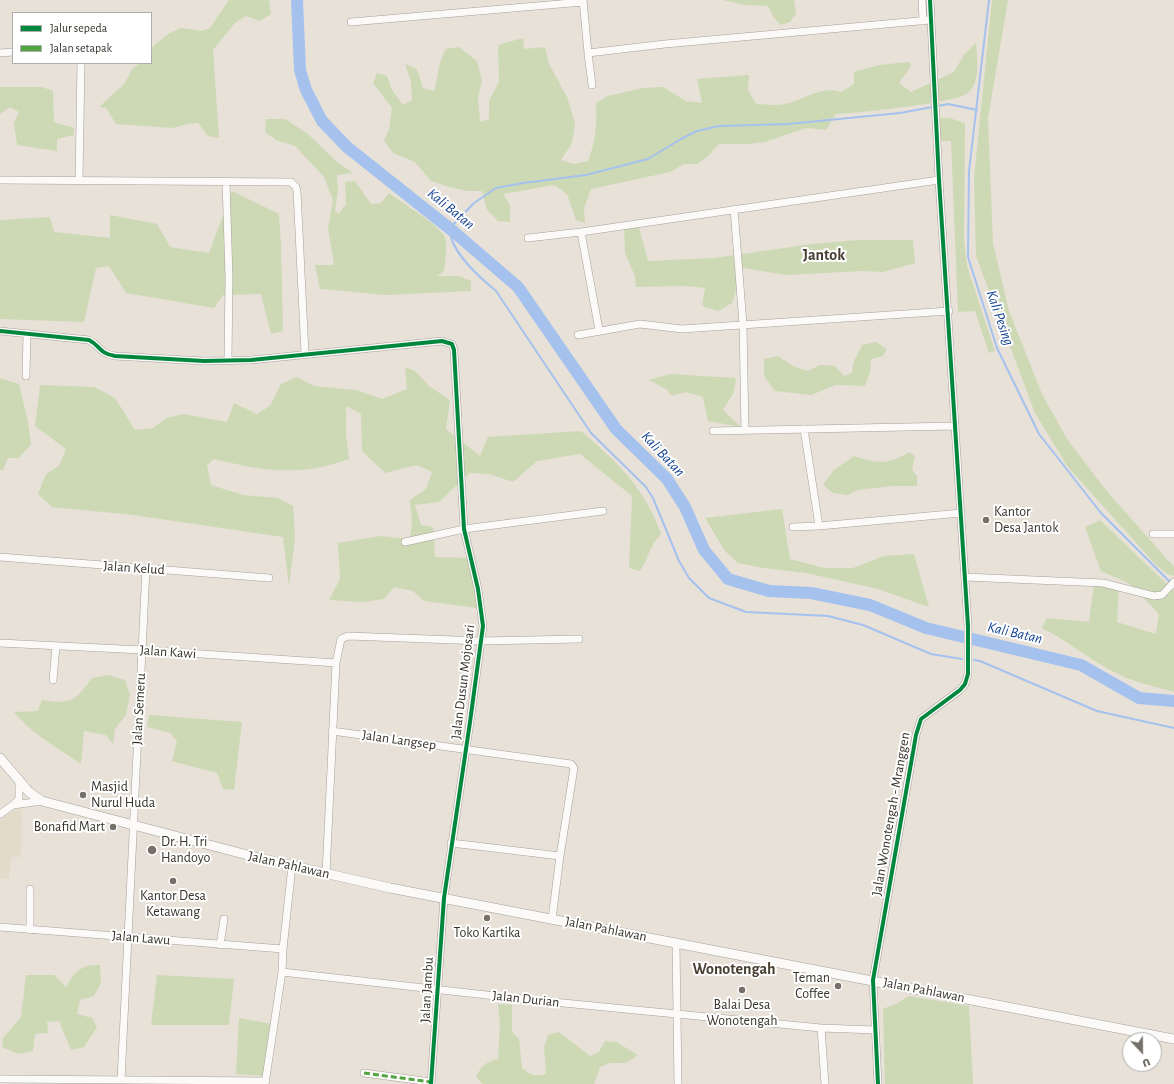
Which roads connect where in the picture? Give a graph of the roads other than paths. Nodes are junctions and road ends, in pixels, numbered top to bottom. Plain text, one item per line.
1 (922, 0) edge
2 (930, 0) edge
3 (583, 1) edge
4 (530, 3) edge
5 (930, 20) junction
6 (922, 21) junction
7 (351, 22) dead end
8 (12, 52) edge
9 (588, 52) junction
10 (0, 53) edge
11 (81, 64) edge
12 (592, 85) dead end
13 (0, 180) edge
14 (939, 180) junction
15 (79, 181) junction
16 (226, 181) junction
17 (734, 209) junction
18 (581, 232) junction
19 (528, 238) dead end
20 (949, 310) junction
21 (743, 324) junction
22 (0, 330) edge
23 (598, 330) junction
24 (27, 333) junction
25 (578, 335) dead end
26 (305, 354) junction
27 (228, 360) junction
28 (26, 376) dead end
29 (954, 426) junction
30 (804, 429) junction
31 (745, 431) junction
32 (713, 432) dead end
33 (603, 512) dead end
34 (961, 513) junction
35 (819, 526) junction
36 (793, 527) dead end
37 (464, 529) junction
38 (1153, 534) dead end
39 (1174, 534) edge
40 (405, 542) dead end
41 (0, 557) edge
42 (146, 569) junction
43 (965, 577) junction
44 (269, 578) dead end
45 (1173, 582) edge
46 (580, 639) dead end
47 (482, 641) junction
48 (0, 643) edge
49 (56, 646) junction
50 (142, 650) junction
51 (336, 663) junction
52 (53, 680) dead end
53 (332, 731) junction
54 (466, 750) junction
55 (0, 758) edge
56 (19, 781) junction
57 (42, 801) junction
58 (13, 805) junction
59 (0, 814) edge
60 (133, 826) junction
61 (451, 843) junction
62 (560, 856) junction
63 (292, 866) junction
64 (326, 874) junction
65 (30, 889) dead end
66 (444, 898) junction
67 (224, 919) dead end
68 (552, 919) junction
69 (0, 927) edge
70 (30, 930) junction
71 (128, 937) junction
72 (676, 943) junction
73 (220, 945) junction
74 (283, 949) junction
75 (282, 972) junction
76 (873, 980) junction
77 (438, 989) junction
78 (677, 1014) junction
79 (821, 1028) junction
80 (875, 1030) junction
81 (1174, 1039) edge
82 (364, 1073) dead end
83 (0, 1079) edge
84 (121, 1080) junction
85 (265, 1082) edge
86 (431, 1083) edge
87 (678, 1084) edge
88 (825, 1084) edge
89 (878, 1084) edge

1 - 6 street
2 - 5 street, Jalan Wonotengah - Mranggen
3 - 4 street
3 - 9 street
4 - 7 street
5 - 6 street
5 - 14 street, Jalan Wonotengah - Mranggen
6 - 9 street
8 - 10 street
9 - 12 street
11 - 15 street
13 - 15 street
14 - 17 street
14 - 20 street, Jalan Wonotengah - Mranggen
15 - 16 street
16 - 26 street
16 - 27 street
17 - 18 street
17 - 21 street
18 - 19 street
18 - 23 street
20 - 21 street
20 - 29 street, Jalan Wonotengah - Mranggen
21 - 23 street
21 - 31 street
22 - 24 street
23 - 25 street
24 - 27 street
24 - 28 street
26 - 27 street
26 - 37 street, Jalan Dusun Mojosari
29 - 30 street
29 - 34 street, Jalan Wonotengah - Mranggen
30 - 31 street
30 - 35 street
31 - 32 street
33 - 37 street
34 - 35 street
34 - 43 street, Jalan Wonotengah - Mranggen
35 - 36 street
37 - 40 street
37 - 47 street, Jalan Dusun Mojosari
38 - 39 street
41 - 42 street, Jalan Kelud
42 - 44 street, Jalan Kelud
42 - 50 street, Jalan Semeru
43 - 45 street
43 - 76 street, Jalan Wonotengah - Mranggen
46 - 47 street
47 - 51 street
47 - 54 street, Jalan Dusun Mojosari
48 - 49 street, Jalan Kawi
49 - 50 street, Jalan Kawi
49 - 52 street
50 - 51 street, Jalan Kawi
50 - 60 street, Jalan Semeru
51 - 53 street
53 - 54 street, Jalan Langsep
53 - 64 street
54 - 61 street, Jalan Dusun Mojosari
54 - 62 street, Jalan Langsep
55 - 56 main road
56 - 57 main road
56 - 58 street
57 - 58 street
57 - 60 main road, Jalan Pahlawan
58 - 59 street
60 - 63 main road, Jalan Pahlawan
60 - 71 street, Jalan Semeru
61 - 62 street
61 - 66 street, Jalan Dusun Mojosari
62 - 68 street
63 - 64 main road, Jalan Pahlawan
63 - 74 street
64 - 66 main road, Jalan Pahlawan
65 - 70 street
66 - 68 main road, Jalan Pahlawan
66 - 77 street, Jalan Jambu
67 - 73 street
68 - 72 main road, Jalan Pahlawan
69 - 70 street, Jalan Lawu
70 - 71 street, Jalan Lawu
71 - 73 street, Jalan Lawu
71 - 84 street, Jalan Semeru
72 - 76 main road, Jalan Pahlawan
72 - 78 street
73 - 74 street, Jalan Lawu
74 - 75 street
75 - 77 street, Jalan Durian
75 - 85 street
76 - 80 street, Jalan Wonotengah - Mranggen
76 - 81 main road, Jalan Pahlawan
77 - 78 street, Jalan Durian
77 - 86 street, Jalan Jambu
78 - 79 street, Jalan Durian
78 - 87 street
79 - 80 street, Jalan Durian
79 - 88 street
80 - 89 street, Jalan Wonotengah - Mranggen
82 - 86 street
83 - 84 street
84 - 85 street

